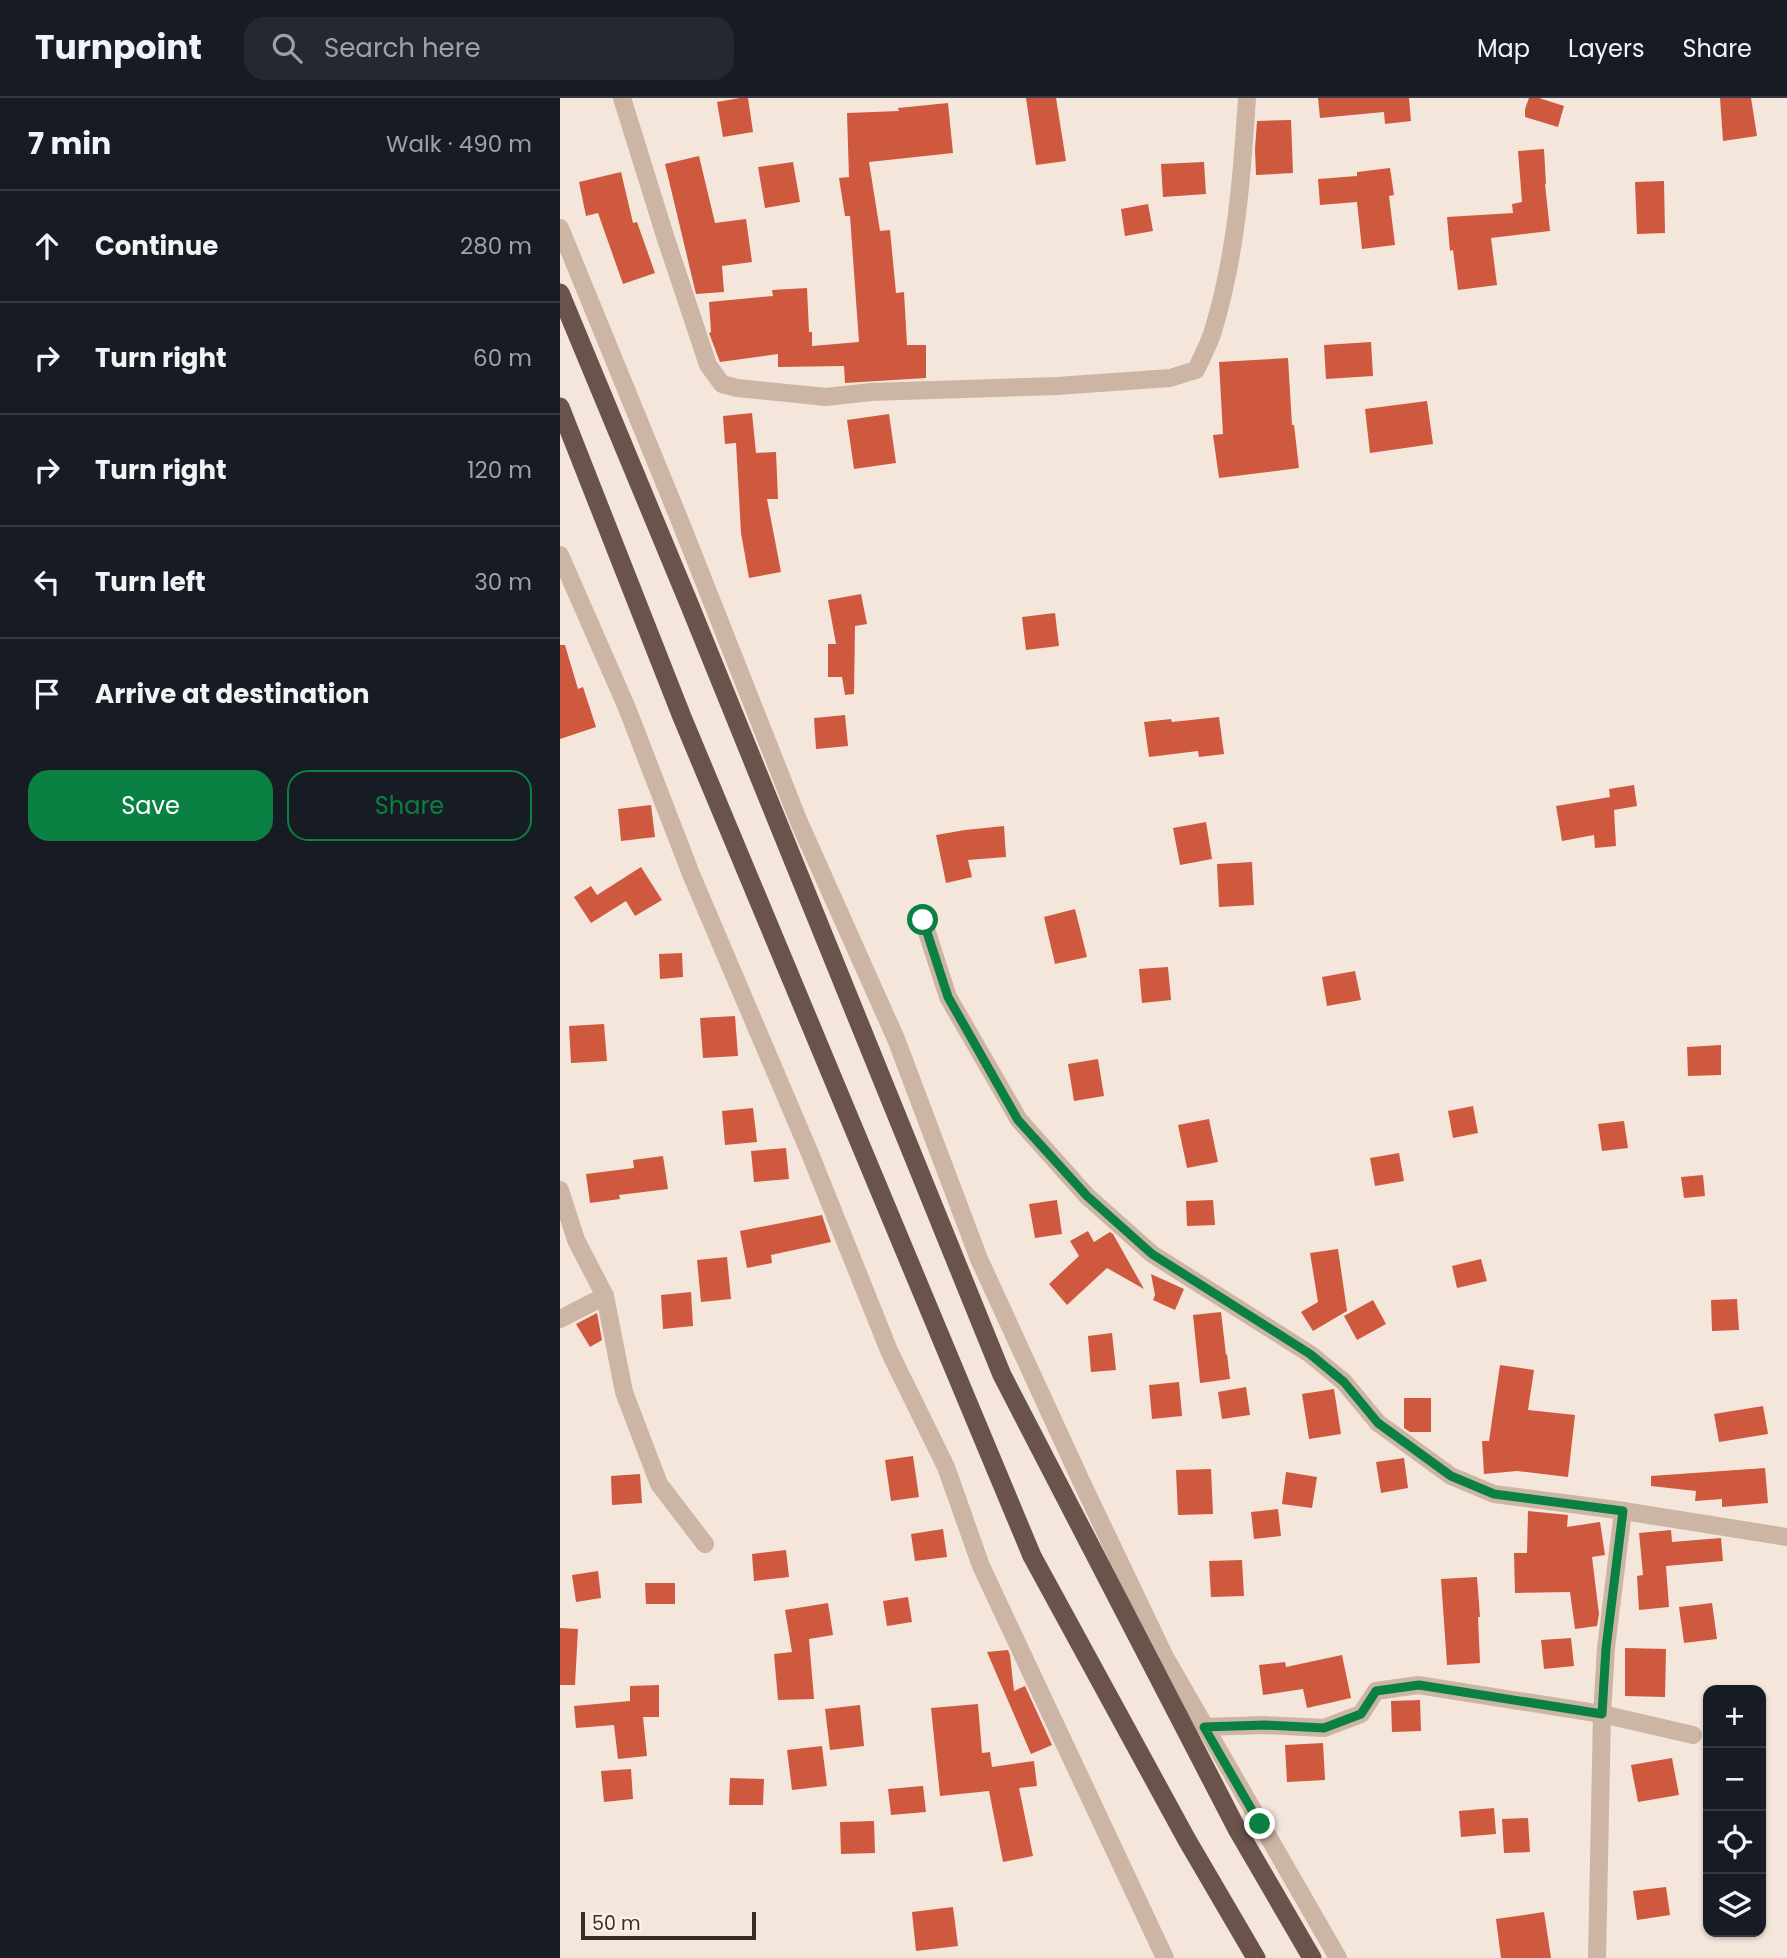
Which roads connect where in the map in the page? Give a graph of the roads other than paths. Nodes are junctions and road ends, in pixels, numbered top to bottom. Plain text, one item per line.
1 (622, 98) edge
2 (1247, 98) edge
3 (560, 228) edge
4 (560, 293) edge
5 (560, 407) edge
6 (560, 555) edge
7 (923, 920) dead end
8 (560, 1190) edge
9 (605, 1296) junction
10 (560, 1320) edge
11 (1623, 1511) junction
12 (1787, 1537) edge
13 (705, 1544) dead end
14 (1602, 1714) junction
15 (1204, 1727) junction
16 (1693, 1735) dead end
17 (1165, 1958) edge
18 (1256, 1958) edge
19 (1312, 1958) edge
20 (1338, 1958) edge
21 (1597, 1958) edge

1 - 2 street
3 - 15 street
4 - 19 highway
5 - 18 highway
6 - 17 street
7 - 11 street
8 - 9 street
9 - 10 street
9 - 13 street
11 - 12 street
11 - 14 street
14 - 15 street
14 - 16 street
14 - 21 street
15 - 20 street

